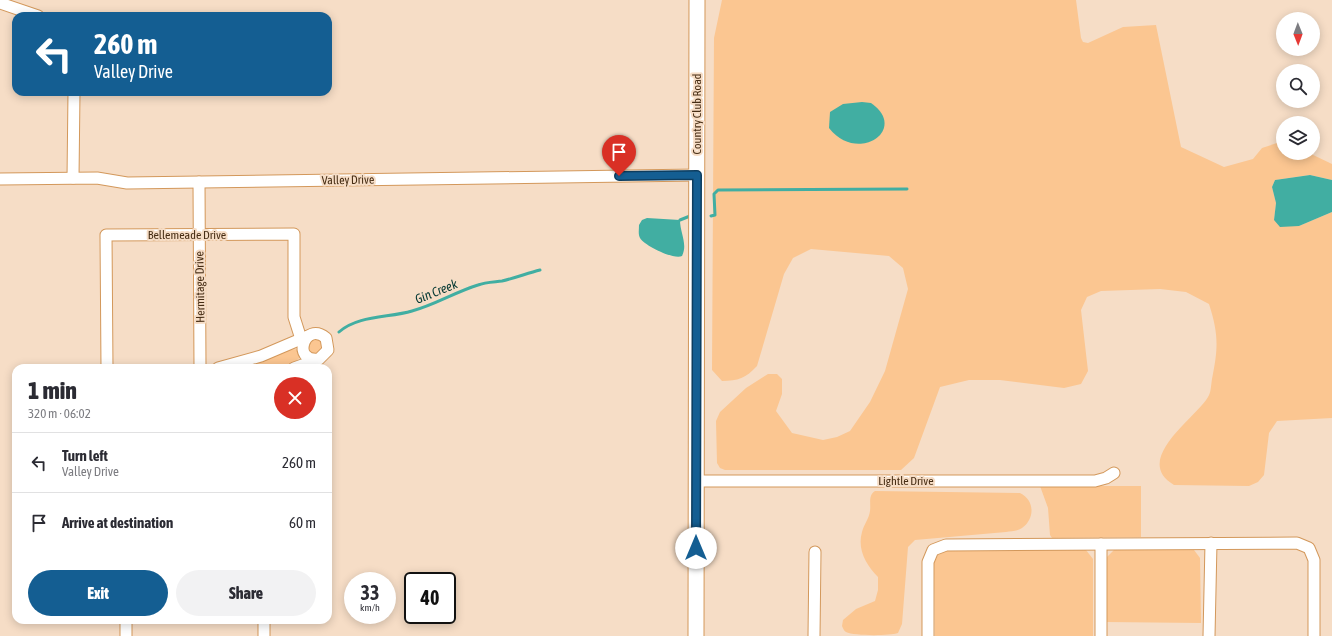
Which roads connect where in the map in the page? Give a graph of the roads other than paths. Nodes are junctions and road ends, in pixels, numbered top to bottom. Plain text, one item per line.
1 (697, 0) edge
2 (0, 3) edge
3 (26, 12) edge
4 (74, 96) edge
5 (697, 175) junction
6 (73, 178) junction
7 (0, 179) edge
8 (198, 182) junction
9 (199, 235) junction
10 (306, 337) junction
11 (320, 359) junction
12 (107, 364) edge
13 (200, 364) edge
14 (234, 364) edge
15 (306, 364) edge
16 (1114, 473) dead end
17 (696, 481) junction
18 (1211, 543) junction
19 (1101, 544) junction
20 (815, 552) dead end
21 (126, 624) edge
22 (264, 624) edge
23 (126, 636) edge
24 (264, 636) edge
25 (696, 636) edge
26 (814, 636) edge
27 (928, 636) edge
28 (1101, 636) edge
29 (1210, 636) edge
30 (1314, 636) edge

1 - 5 street, Country Club Road
2 - 3 street
4 - 6 street
5 - 8 street, Valley Drive
5 - 17 street, Country Club Road
6 - 7 street, Valley Drive
6 - 8 street, Valley Drive
8 - 9 street, Hermitage Drive
9 - 10 street, Bellemeade Drive
9 - 12 street, Bellemeade Drive
9 - 13 street, Hermitage Drive
10 - 11 street
10 - 11 street
10 - 14 street
11 - 15 street
16 - 17 street, Lightle Drive
17 - 25 street, Country Club Road
18 - 19 street
18 - 29 street
18 - 30 street
19 - 27 street
19 - 28 street
20 - 26 street
21 - 23 street
22 - 24 street

